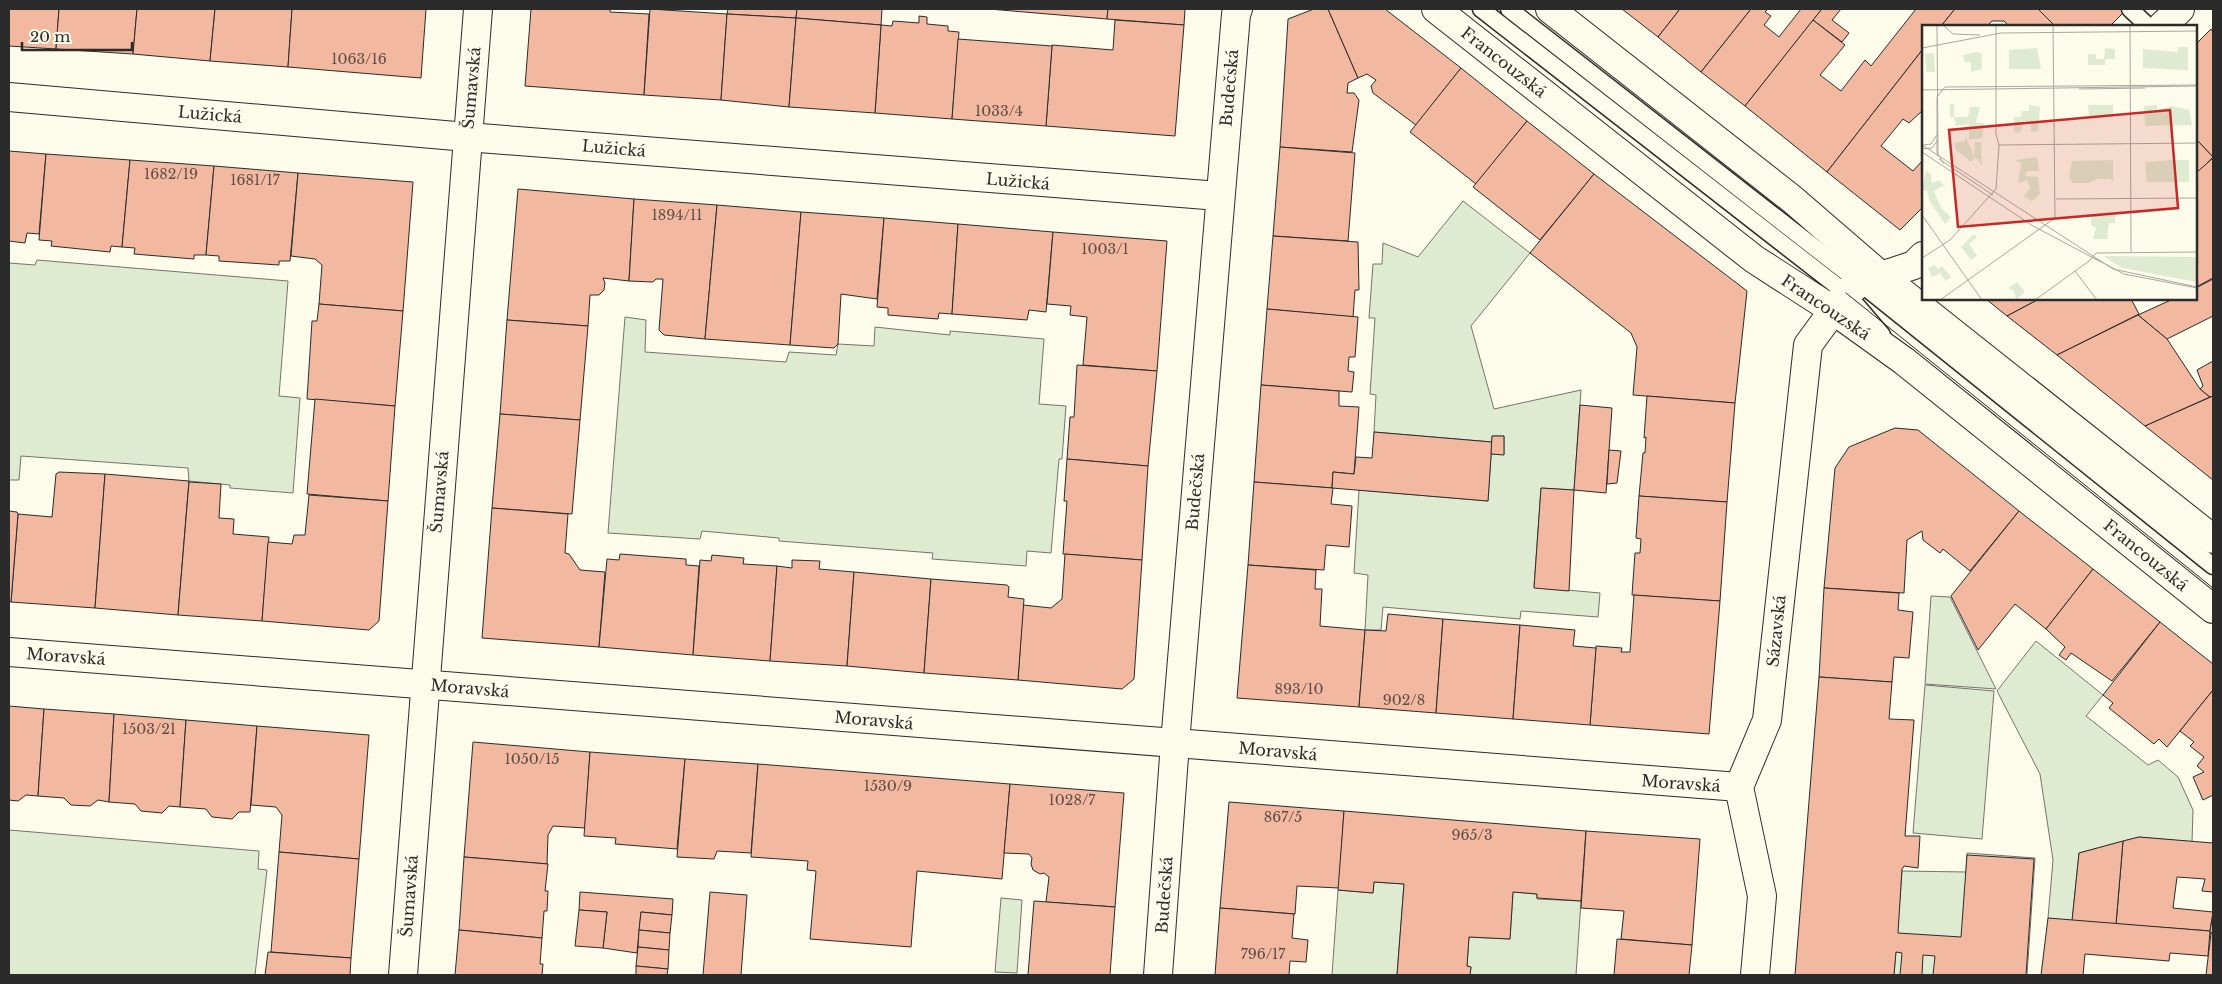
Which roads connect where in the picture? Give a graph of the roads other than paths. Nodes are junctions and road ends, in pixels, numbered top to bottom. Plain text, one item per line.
1 (478, 9) edge
2 (1238, 9) edge
3 (1436, 9) edge
4 (1480, 9) edge
5 (1509, 9) edge
6 (1550, 9) edge
7 (2130, 9) edge
8 (2180, 9) edge
9 (2147, 25) edge
10 (2163, 25) edge
11 (9, 97) edge
12 (468, 137) junction
13 (1219, 196) junction
14 (1922, 257) edge
15 (1855, 290) junction
16 (2213, 539) edge
17 (2213, 566) edge
18 (2213, 609) edge
19 (9, 652) edge
20 (424, 684) junction
21 (1175, 743) junction
22 (1739, 787) junction
23 (403, 975) edge
24 (1158, 975) edge
25 (1755, 975) edge

1 - 12 street, Šumavská
2 - 13 street, Budečská
3 - 15 street, Francouzská
4 - 15 lane
5 - 15 lane
6 - 15 street, Francouzská
7 - 9 lane
8 - 10 street
11 - 12 street, Lužická
12 - 13 street, Lužická
12 - 20 street, Šumavská
13 - 21 street, Budečská
14 - 15 street
15 - 16 street, Francouzská
15 - 17 lane
15 - 18 street, Francouzská
15 - 22 street, Sázavská
19 - 20 street, Moravská
20 - 21 street, Moravská
20 - 23 street, Šumavská
21 - 22 street, Moravská
21 - 24 street, Budečská
22 - 25 street

